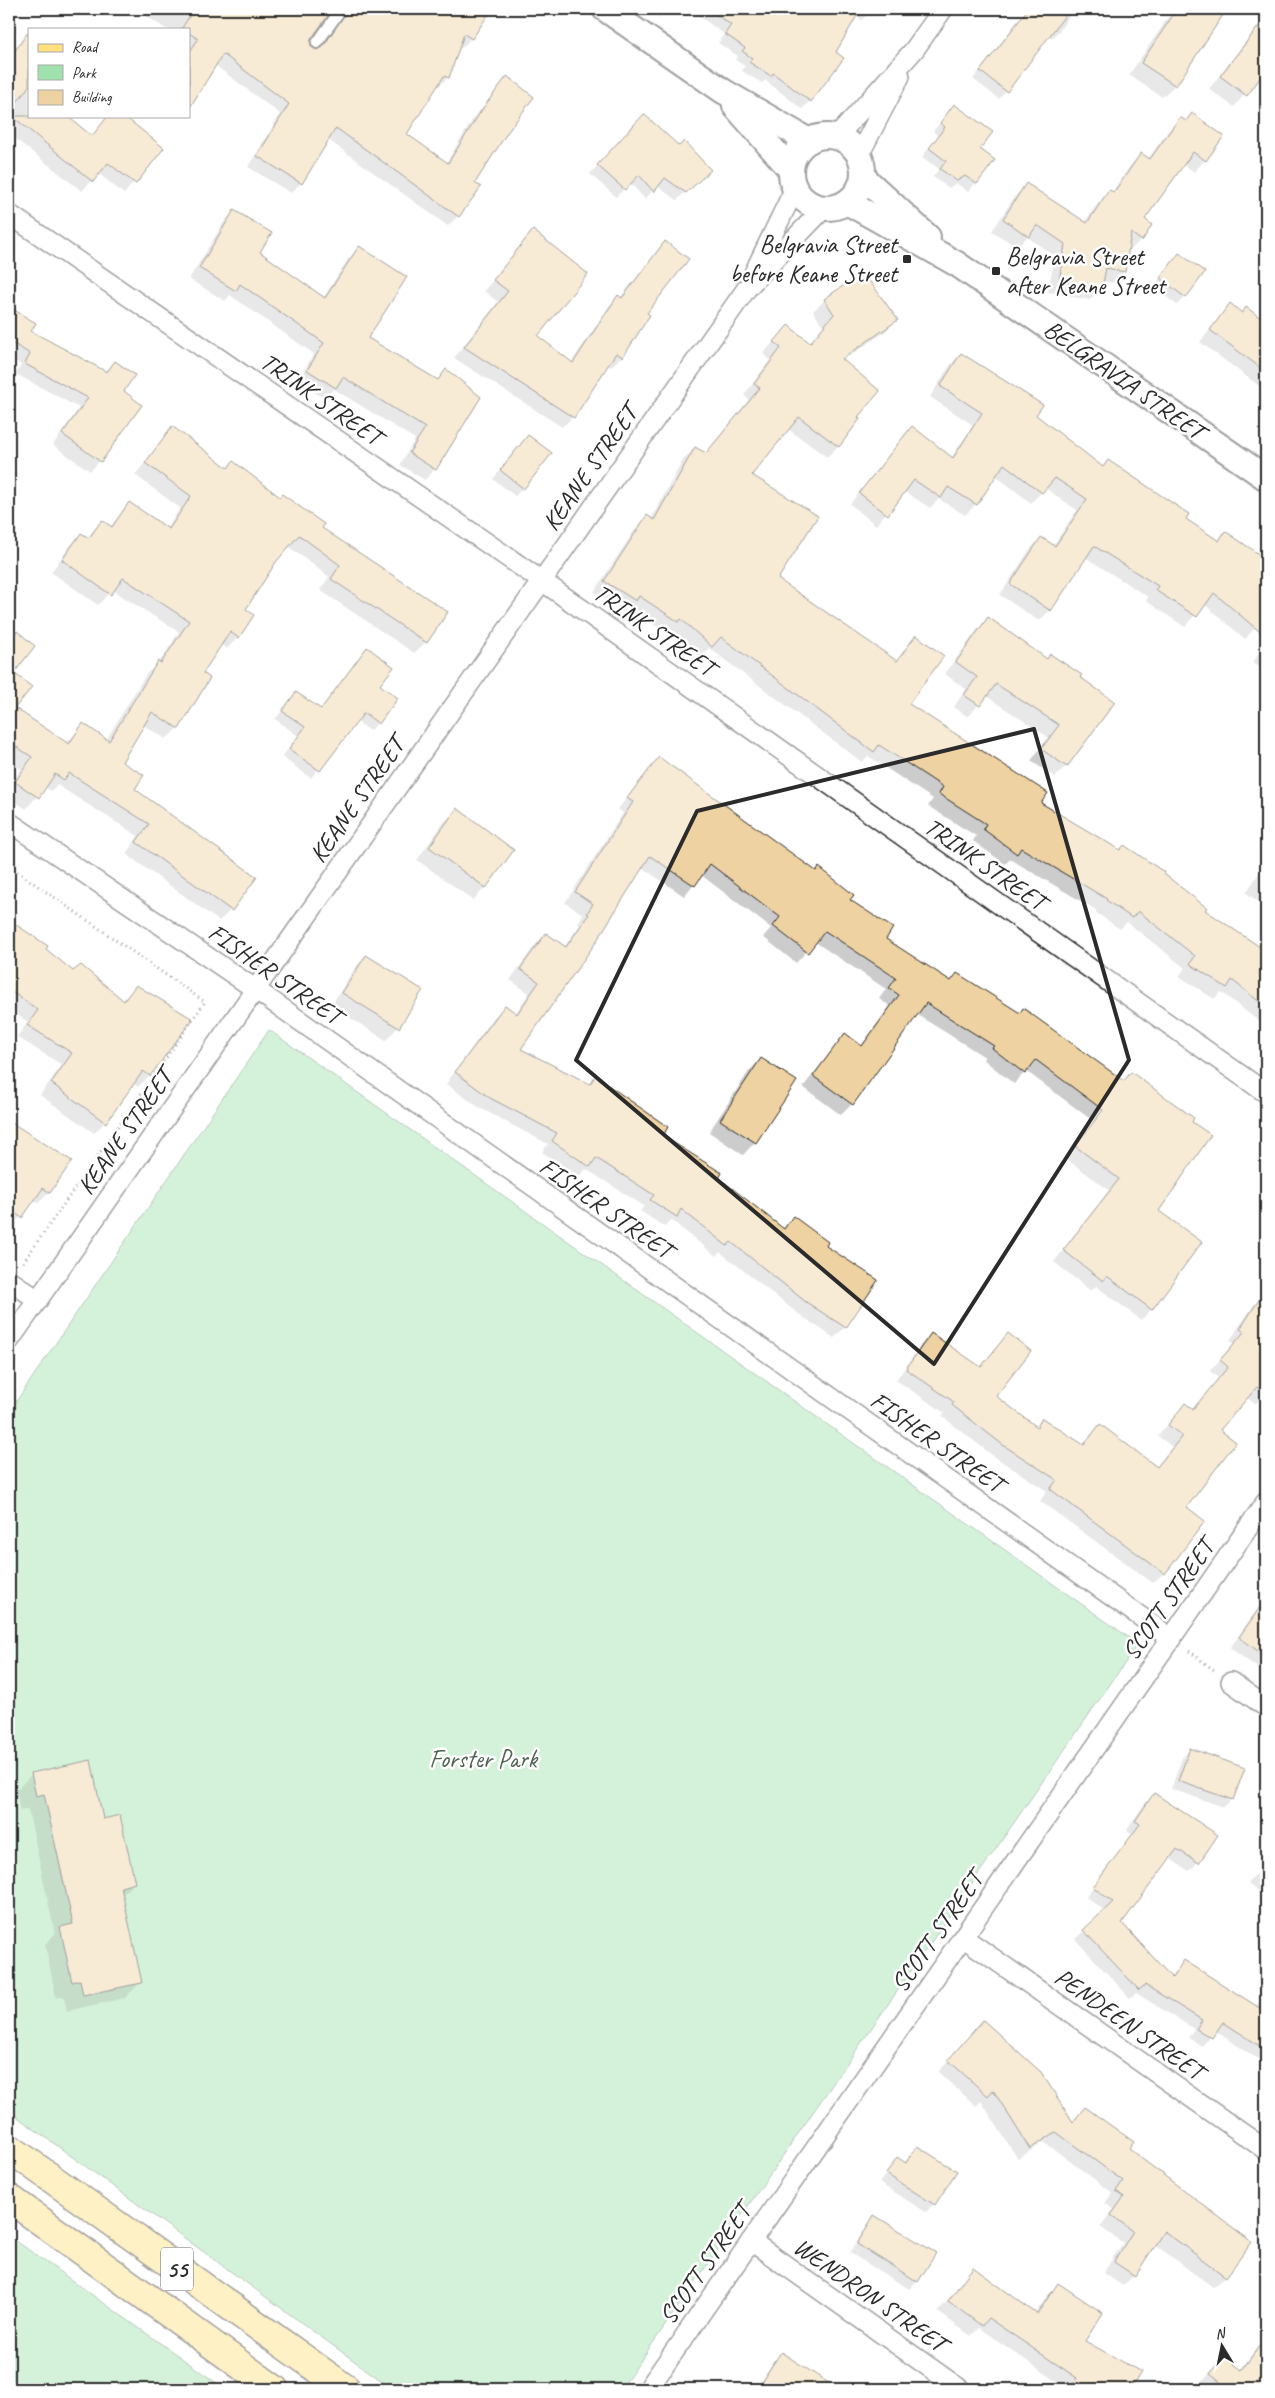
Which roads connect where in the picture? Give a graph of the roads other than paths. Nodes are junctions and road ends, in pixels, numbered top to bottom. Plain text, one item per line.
1 (341, 9) edge
2 (605, 9) edge
3 (944, 9) edge
4 (316, 43) dead end
5 (914, 50) junction
6 (723, 91) junction
7 (836, 138) junction
8 (809, 141) junction
9 (861, 166) junction
10 (793, 179) junction
11 (847, 202) junction
12 (824, 208) junction
13 (9, 214) edge
14 (957, 264) junction
15 (747, 288) junction
16 (1266, 478) edge
17 (542, 581) junction
18 (9, 822) edge
19 (255, 990) junction
20 (1266, 1093) edge
21 (9, 1281) edge
22 (38, 1300) junction
23 (9, 1341) edge
24 (1266, 1502) edge
25 (1172, 1639) junction
26 (1231, 1682) road end
27 (1266, 1707) edge
28 (964, 1938) junction
29 (9, 2148) edge
30 (1266, 2150) edge
31 (9, 2198) edge
32 (751, 2242) junction
33 (274, 2389) edge
34 (346, 2389) edge
35 (648, 2389) edge
36 (960, 2389) edge

1 - 4 lane
2 - 6 street
3 - 5 street
5 - 7 street
5 - 9 street
6 - 8 street
6 - 10 street
7 - 8 street
7 - 9 street
8 - 10 street
9 - 11 street
9 - 14 street, BELGRAVIA STREET
10 - 12 street
10 - 15 street, KEANE STREET
11 - 12 street
11 - 14 street, BELGRAVIA STREET
12 - 15 street, KEANE STREET
13 - 17 street, TRINK STREET
14 - 16 street, BELGRAVIA STREET
15 - 17 street, KEANE STREET
17 - 19 street, KEANE STREET
17 - 20 street, TRINK STREET
18 - 19 street, FISHER STREET
19 - 22 street, KEANE STREET
19 - 25 street, FISHER STREET
21 - 22 street
22 - 23 street, KEANE STREET
24 - 25 street, SCOTT STREET
25 - 28 street, SCOTT STREET
26 - 27 street
28 - 30 street, PENDEEN STREET
28 - 32 street, SCOTT STREET
29 - 34 main road, 55
31 - 33 main road, 55
32 - 35 street, SCOTT STREET
32 - 36 street, WENDRON STREET

